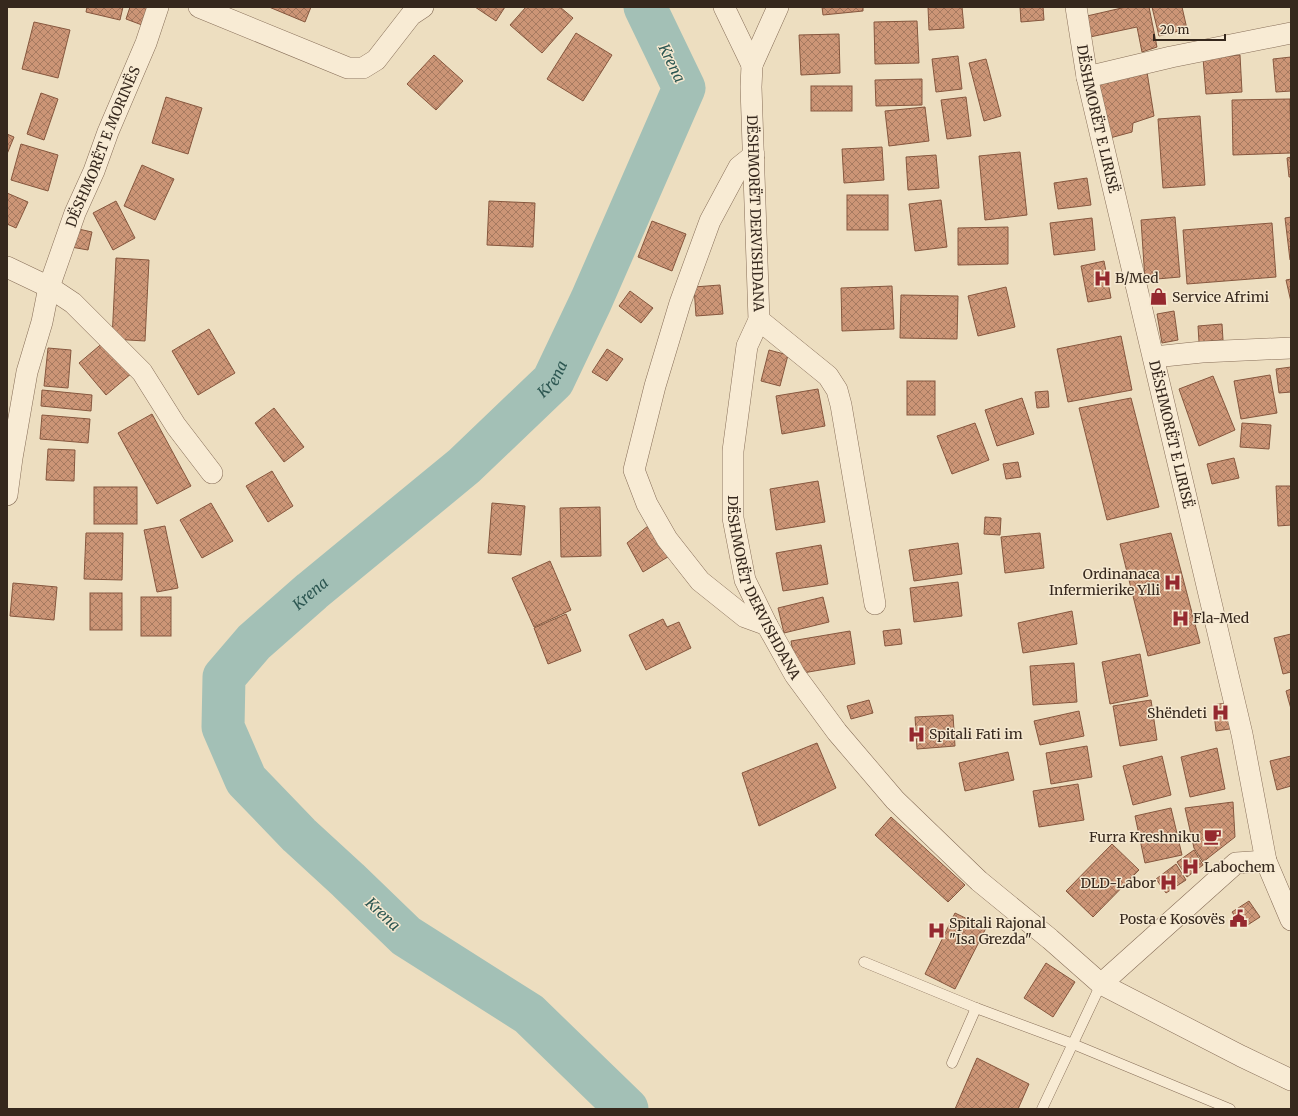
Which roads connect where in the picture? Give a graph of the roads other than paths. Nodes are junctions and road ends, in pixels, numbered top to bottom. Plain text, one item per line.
1 (158, 7) edge
2 (199, 7) edge
3 (423, 7) edge
4 (724, 7) edge
5 (778, 7) edge
6 (1076, 7) edge
7 (1291, 33) edge
8 (752, 65) junction
9 (1087, 77) junction
10 (754, 155) junction
11 (7, 267) edge
12 (49, 287) junction
13 (759, 320) junction
14 (1291, 348) edge
15 (1154, 357) junction
16 (212, 473) dead end
17 (7, 495) edge
18 (875, 604) dead end
19 (767, 625) junction
20 (1266, 861) junction
21 (1291, 920) edge
22 (864, 962) dead end
23 (1101, 984) junction
24 (976, 1008) junction
25 (1072, 1044) junction
26 (952, 1063) dead end
27 (1291, 1080) edge
28 (1042, 1109) edge
29 (1230, 1109) edge

1 - 12 street, DËSHMORËT E MORINËS
2 - 3 street
4 - 8 street, DËSHMORËT DERVISHDANA
5 - 8 street, DËSHMORËT DERVISHDANA
6 - 9 street, DËSHMORËT E LIRISË
7 - 9 street
8 - 10 street, DËSHMORËT DERVISHDANA
9 - 15 street, DËSHMORËT E LIRISË
10 - 13 street, DËSHMORËT DERVISHDANA
10 - 19 street
11 - 12 street
12 - 16 street
12 - 17 street, DËSHMORËT E MORINËS
13 - 18 street
13 - 19 street, DËSHMORËT DERVISHDANA
14 - 15 street
15 - 20 street, DËSHMORËT E LIRISË
19 - 23 street, DËSHMORËT DERVISHDANA
20 - 21 street, DËSHMORËT E LIRISË
20 - 23 street
22 - 24 lane
23 - 25 lane
23 - 27 street, DËSHMORËT DERVISHDANA
24 - 25 lane
24 - 26 lane
25 - 28 lane
25 - 29 lane

